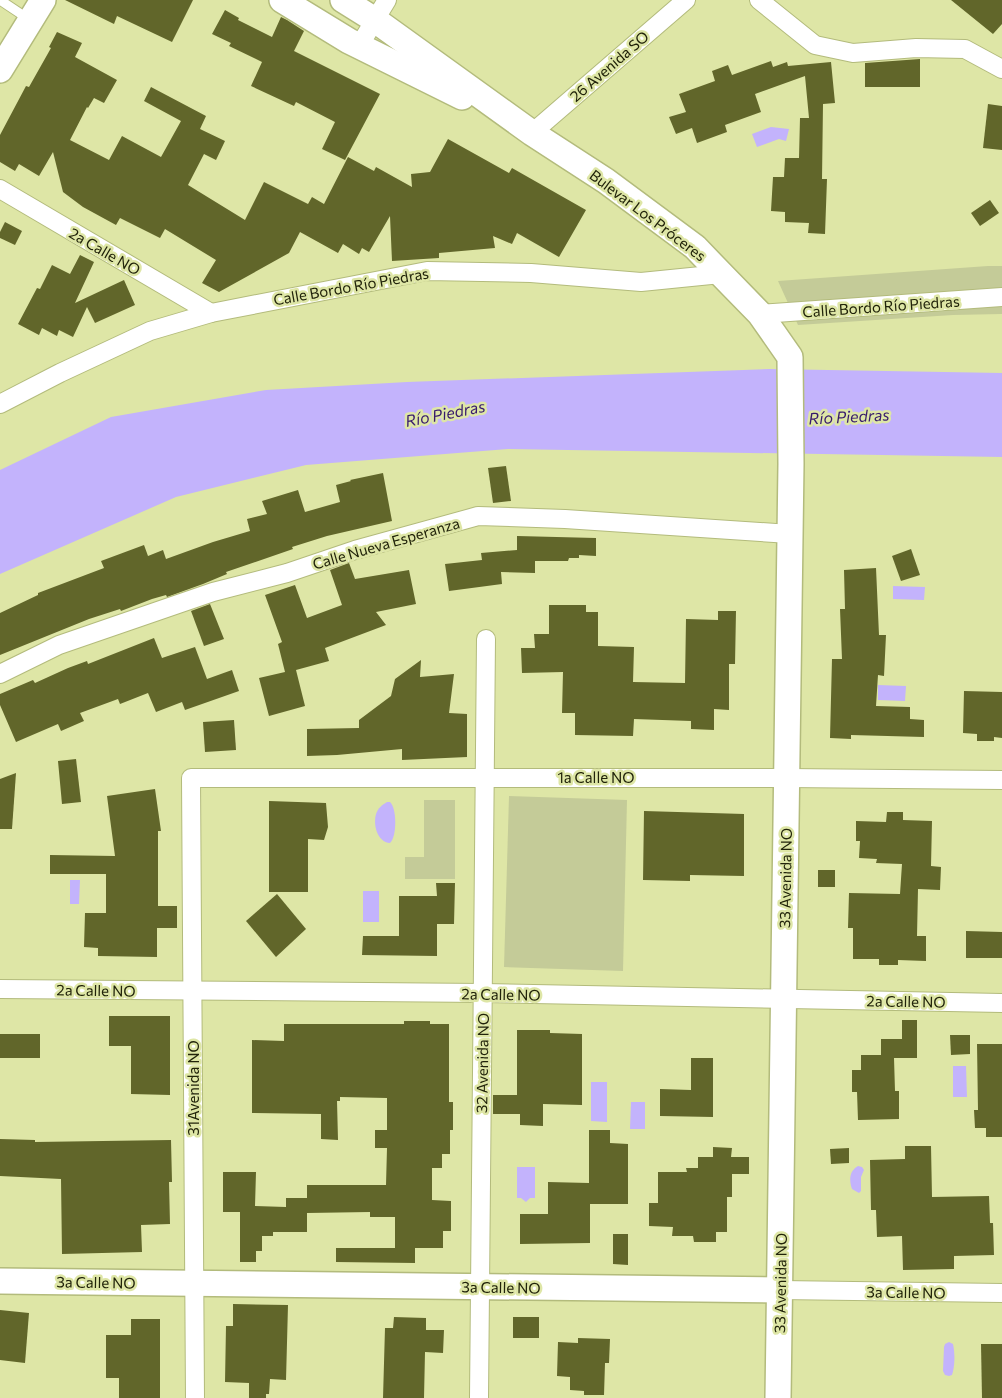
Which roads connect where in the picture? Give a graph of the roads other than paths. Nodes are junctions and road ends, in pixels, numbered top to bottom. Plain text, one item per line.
1 (0, 0) edge
2 (282, 0) edge
3 (343, 0) edge
4 (686, 0) edge
5 (759, 0) edge
6 (37, 10) edge
7 (381, 10) edge
8 (359, 46) junction
9 (1002, 69) edge
10 (0, 70) edge
11 (532, 133) junction
12 (0, 190) edge
13 (721, 274) junction
14 (1002, 297) edge
15 (211, 313) junction
16 (760, 314) junction
17 (790, 357) joint
18 (0, 404) edge
19 (790, 534) junction
20 (486, 639) dead end
21 (0, 674) edge
22 (191, 778) joint
23 (485, 778) junction
24 (787, 778) junction
25 (1002, 780) edge
26 (0, 989) edge
27 (192, 992) junction
28 (483, 993) junction
29 (784, 999) junction
30 (1002, 1003) edge
31 (0, 1281) edge
32 (194, 1283) junction
33 (480, 1287) junction
34 (780, 1290) junction
35 (1002, 1293) edge
36 (195, 1398) edge
37 (479, 1398) edge
38 (778, 1398) edge

1 - 6 lane
2 - 8 street, Bulevar Los Próceres
3 - 7 street, Bulevar Los Próceres
4 - 11 street, 26 Avenida SO
5 - 9 street
6 - 10 street
7 - 8 street
7 - 11 street, Bulevar Los Próceres
8 - 11 street, Bulevar Los Próceres
11 - 13 street, Bulevar Los Próceres
12 - 15 street, 2a Calle NO
13 - 15 street, Calle Bordo Río Piedras
13 - 16 street, Bulevar Los Próceres
14 - 16 street, Calle Bordo Río Piedras
15 - 18 street, Calle Bordo Río Piedras
16 - 17 street, Bulevar Los Próceres
17 - 19 street, 33 Avenida NO
19 - 21 street, Calle Nueva Esperanza
19 - 24 street, 33 Avenida NO
20 - 23 street, 32 Avenida NO
22 - 23 street, 1a Calle NO
22 - 27 street, 31Avenida NO
23 - 24 street, 1a Calle NO
23 - 28 street, 32 Avenida NO
24 - 25 street, 1a Calle NO
24 - 29 street, 33 Avenida NO
26 - 27 street, 2a Calle NO
27 - 28 street, 2a Calle NO
27 - 32 street, 31Avenida NO
28 - 29 street, 2a Calle NO
28 - 33 street, 32 Avenida NO
29 - 30 street, 2a Calle NO
29 - 34 street, 33 Avenida NO
31 - 32 street, 3a Calle NO
32 - 33 street, 3a Calle NO
32 - 36 street, 31Avenida NO
33 - 34 street, 3a Calle NO
33 - 37 street, 32 Avenida NO
34 - 35 street, 3a Calle NO
34 - 38 street, 33 Avenida NO

